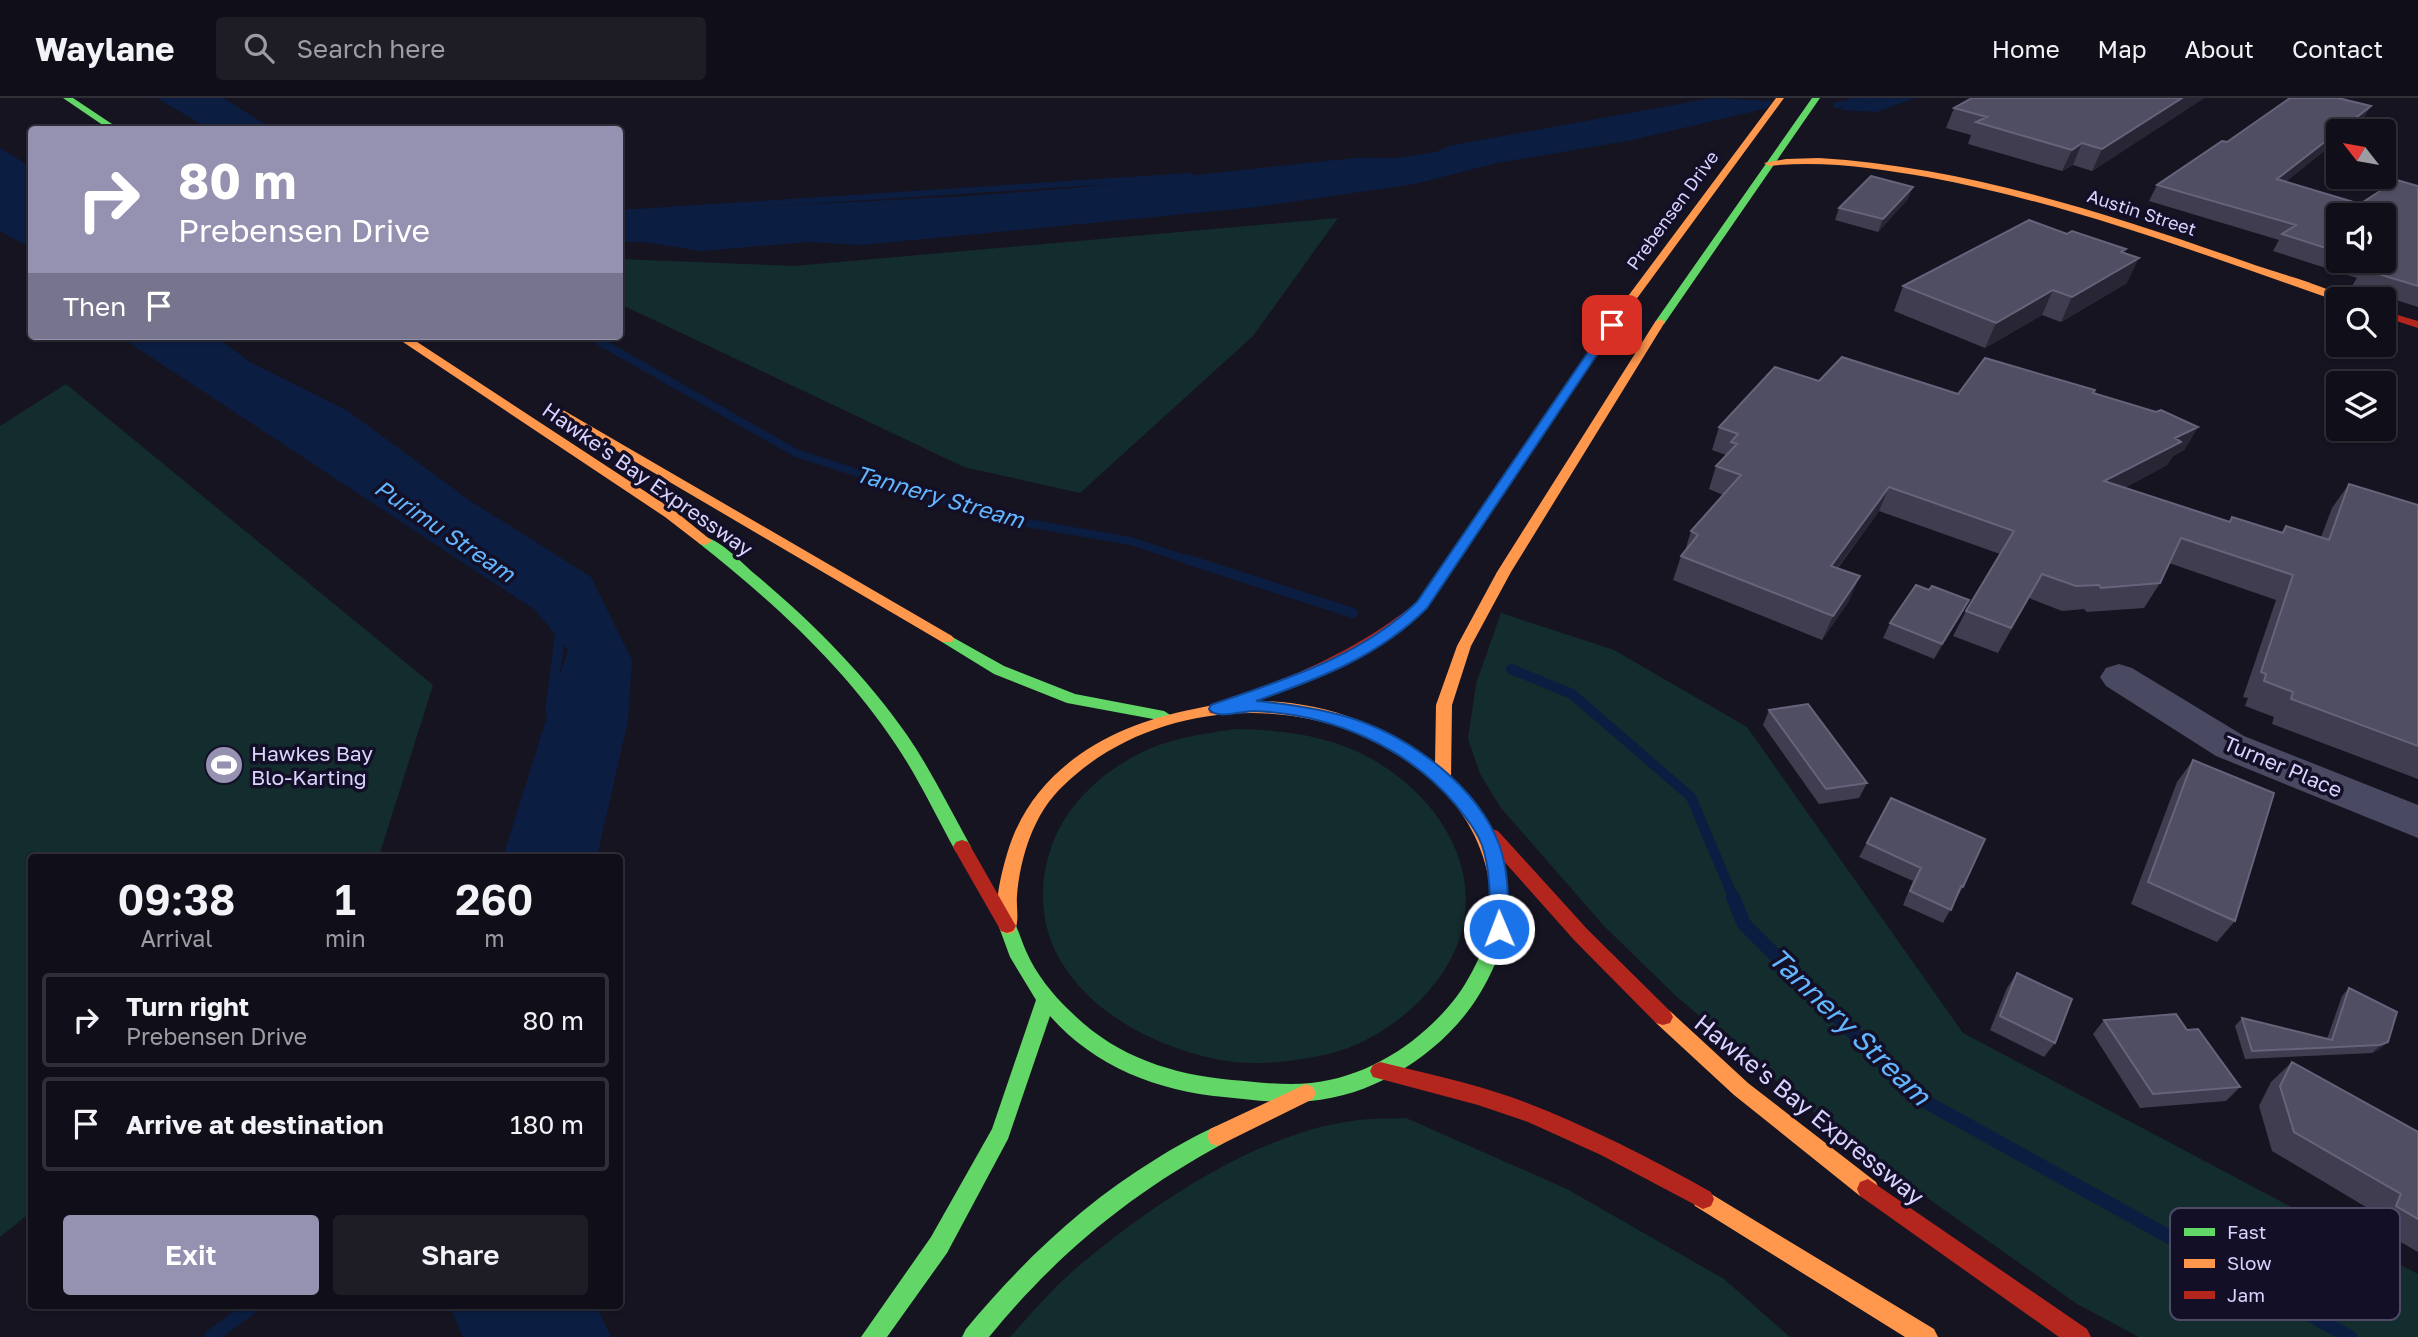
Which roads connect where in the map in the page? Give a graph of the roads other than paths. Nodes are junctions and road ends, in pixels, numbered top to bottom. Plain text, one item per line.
1 (1780, 98) edge
2 (1816, 98) edge
3 (62, 104) edge
4 (82, 126) edge
5 (109, 126) edge
6 (1826, 145) dead end
7 (1769, 163) junction
8 (1928, 173) junction
9 (2326, 294) edge
10 (2396, 317) edge
11 (2418, 325) edge
12 (406, 340) edge
13 (544, 403) dead end
14 (2119, 677) dead end
15 (1216, 709) junction
16 (1170, 717) junction
17 (1443, 779) junction
18 (2418, 822) edge
19 (1481, 824) junction
20 (1008, 927) junction
21 (1046, 998) junction
22 (1380, 1071) junction
23 (1306, 1093) junction
24 (873, 1337) edge
25 (974, 1337) edge
26 (1926, 1337) edge
27 (2079, 1337) edge

1 - 15 main road, Prebensen Drive
2 - 7 main road
3 - 4 main road
3 - 5 main road
6 - 8 main road, Austin Street
7 - 8 main road, Austin Street
7 - 17 main road
8 - 9 main road, Austin Street
10 - 11 main road
12 - 20 main road, Hawke's Bay Expressway
13 - 16 main road, Hawke's Bay Expressway
14 - 18 street, Turner Place
15 - 16 main road
15 - 17 main road, Hawke's Bay Expressway
16 - 20 main road
17 - 19 main road, Hawke's Bay Expressway
19 - 22 main road
19 - 27 main road, Hawke's Bay Expressway
20 - 21 main road, Hawke's Bay Expressway
21 - 23 main road, Hawke's Bay Expressway
21 - 24 main road
22 - 23 main road
22 - 26 main road
23 - 25 main road

